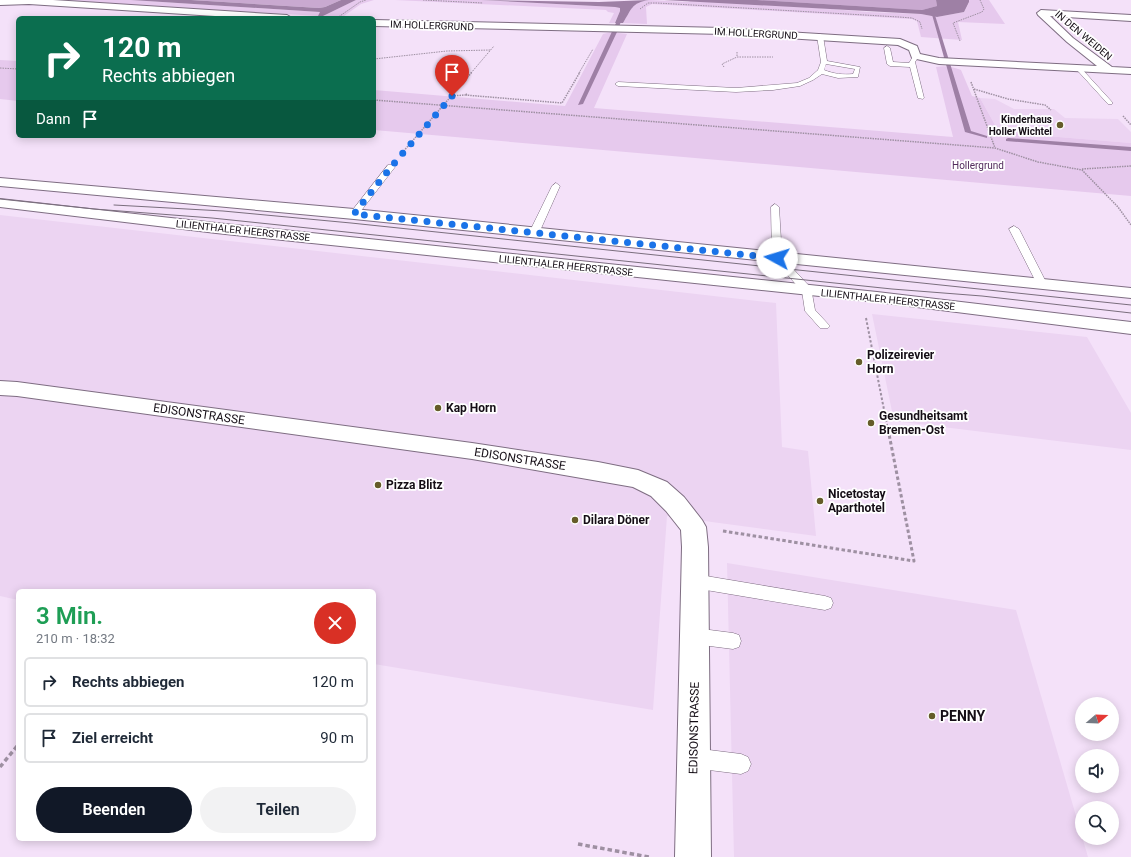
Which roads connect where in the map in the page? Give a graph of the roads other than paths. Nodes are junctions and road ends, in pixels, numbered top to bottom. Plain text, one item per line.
1 (26, 0) edge
2 (0, 2) edge
3 (258, 16) edge
4 (1131, 18) edge
5 (376, 23) edge
6 (820, 36) junction
7 (887, 48) dead end
8 (914, 60) junction
9 (824, 62) junction
10 (1080, 69) junction
11 (1109, 70) junction
12 (821, 71) junction
13 (1131, 71) edge
14 (618, 84) dead end
15 (921, 98) dead end
16 (1110, 103) dead end
17 (391, 167) road end
18 (0, 182) edge
19 (556, 186) dead end
20 (0, 203) edge
21 (775, 207) dead end
22 (354, 214) junction
23 (1014, 229) dead end
24 (534, 233) junction
25 (777, 258) junction
26 (1042, 284) junction
27 (807, 290) junction
28 (1131, 293) edge
29 (824, 326) dead end
30 (1131, 328) edge
31 (0, 388) edge
32 (694, 581) junction
33 (825, 603) dead end
34 (694, 636) junction
35 (733, 641) dead end
36 (693, 758) junction
37 (741, 764) dead end
38 (693, 857) edge

1 - 2 street
1 - 3 street
4 - 11 street, IN DEN WEIDEN
5 - 6 street, IM HOLLERGRUND
6 - 8 street, IM HOLLERGRUND
6 - 9 lane
7 - 8 lane
8 - 10 street
8 - 15 lane
9 - 12 lane
9 - 12 lane
10 - 11 street
10 - 16 lane
11 - 13 street
12 - 14 lane
17 - 22 lane
18 - 22 street
19 - 24 lane
20 - 27 street, LILIENTHALER HEERSTRASSE
21 - 25 lane
22 - 24 street
23 - 26 lane
24 - 25 street
25 - 26 street
25 - 27 lane
26 - 28 street
27 - 29 lane
27 - 30 street, LILIENTHALER HEERSTRASSE
31 - 32 street, EDISONSTRASSE
32 - 33 lane
32 - 34 street, EDISONSTRASSE
34 - 35 lane
34 - 36 street, EDISONSTRASSE
36 - 37 lane
36 - 38 street, EDISONSTRASSE

